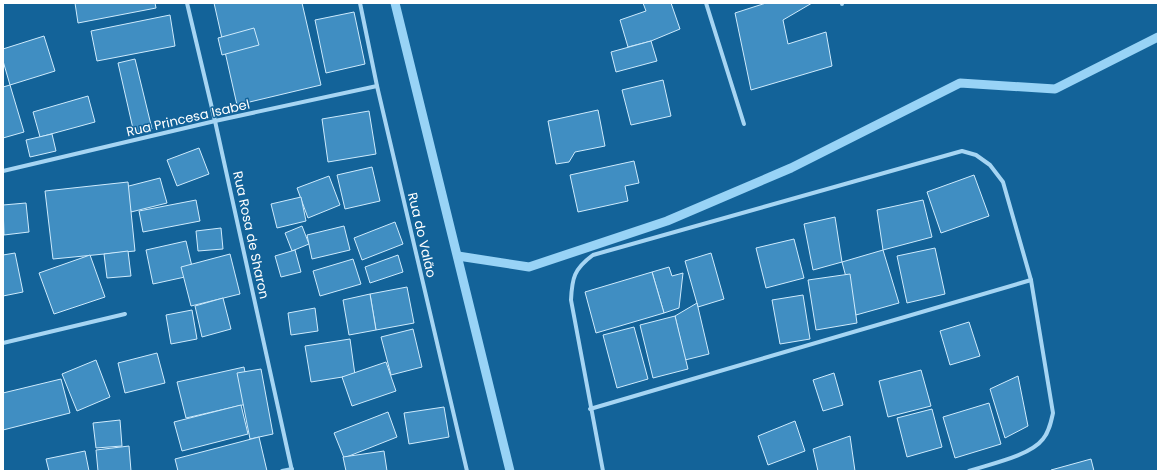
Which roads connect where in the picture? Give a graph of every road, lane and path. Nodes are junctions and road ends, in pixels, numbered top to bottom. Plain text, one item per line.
1 (186, 3) edge
2 (360, 3) edge
3 (706, 3) edge
4 (377, 86) junction
5 (215, 121) junction
6 (744, 124) dead end
7 (3, 171) edge
8 (1031, 280) junction
9 (125, 314) dead end
10 (3, 344) edge
11 (590, 409) junction
12 (292, 470) edge
13 (282, 471) edge
14 (467, 471) edge
15 (603, 471) edge
16 (969, 471) edge

1 - 5 street, Rua Rosa de Sharon
2 - 4 street, Rua do Valão
3 - 6 street
4 - 5 street, Rua Princesa Isabel
4 - 14 street, Rua do Valão
5 - 7 street, Rua Princesa Isabel
5 - 12 street, Rua Rosa de Sharon
8 - 11 street
8 - 11 street
8 - 16 street
9 - 10 street
11 - 15 street
12 - 13 street

